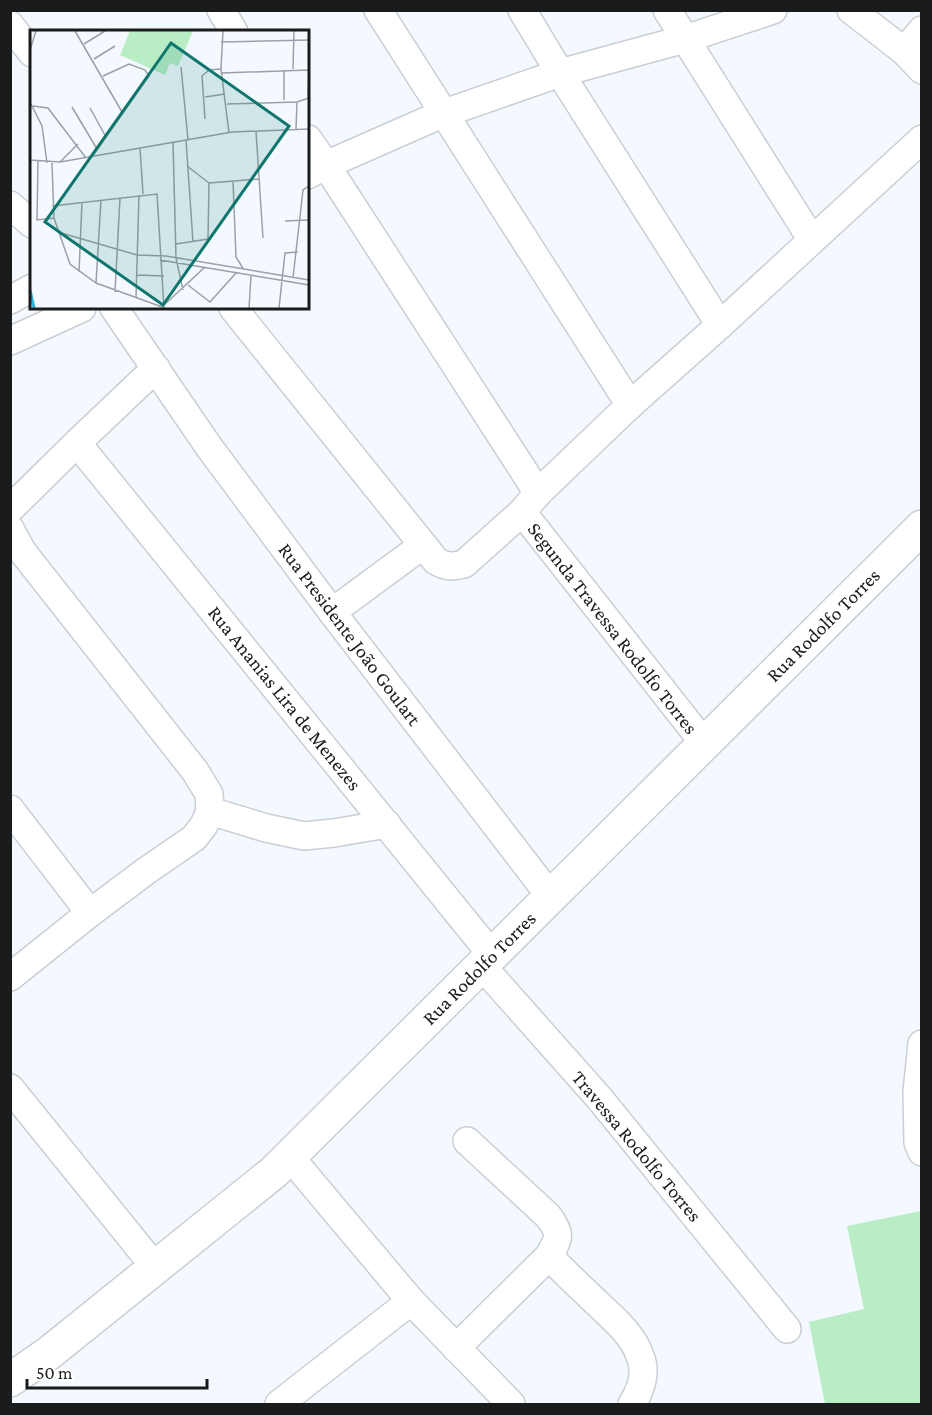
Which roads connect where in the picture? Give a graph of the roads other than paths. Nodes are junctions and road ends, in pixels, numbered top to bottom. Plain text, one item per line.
1 (221, 10) edge
2 (378, 10) edge
3 (522, 10) edge
4 (667, 10) edge
5 (773, 10) edge
6 (850, 10) edge
7 (10, 25) edge
8 (233, 30) edge
9 (921, 30) edge
10 (686, 39) junction
11 (30, 50) edge
12 (913, 60) edge
13 (560, 73) junction
14 (442, 114) junction
15 (921, 139) edge
16 (309, 142) edge
17 (317, 170) edge
18 (10, 206) edge
19 (30, 223) edge
20 (812, 240) junction
21 (30, 289) edge
22 (10, 300) edge
23 (80, 309) edge
24 (115, 309) edge
25 (235, 309) edge
26 (720, 325) junction
27 (10, 341) edge
28 (156, 368) junction
29 (630, 405) junction
30 (77, 443) junction
31 (530, 502) junction
32 (10, 509) edge
33 (921, 527) edge
34 (10, 529) edge
35 (423, 545) junction
36 (332, 612) junction
37 (704, 743) junction
38 (10, 809) edge
39 (210, 811) junction
40 (387, 824) junction
41 (550, 897) junction
42 (90, 913) junction
43 (487, 960) junction
44 (10, 977) edge
45 (921, 1044) edge
46 (10, 1088) edge
47 (467, 1141) dead end
48 (921, 1152) edge
49 (290, 1156) junction
50 (549, 1256) junction
51 (155, 1267) junction
52 (411, 1301) junction
53 (787, 1329) dead end
54 (456, 1348) junction
55 (10, 1380) edge
56 (279, 1404) edge
57 (511, 1404) edge
58 (632, 1404) edge

1 - 8 street
2 - 14 street
3 - 13 street
4 - 10 street
5 - 10 street
6 - 12 street
7 - 11 street
9 - 12 street
10 - 13 street
10 - 20 street
13 - 14 street
13 - 26 street
14 - 17 street
14 - 29 street
15 - 20 street
16 - 17 street, Segunda Travessa Rodolfo Torres
17 - 31 street, Segunda Travessa Rodolfo Torres
18 - 19 street
20 - 26 street
21 - 22 street
23 - 27 street
24 - 28 street, Rua Presidente João Goulart
25 - 35 street
26 - 29 street
28 - 30 street
28 - 36 street, Rua Presidente João Goulart
29 - 31 street
30 - 32 street
30 - 40 street, Rua Ananias Lira de Menezes
31 - 35 street
31 - 37 street, Segunda Travessa Rodolfo Torres
33 - 37 main road, Rua Rodolfo Torres
34 - 39 street
35 - 36 street
36 - 41 street, Rua Presidente João Goulart
37 - 41 main road, Rua Rodolfo Torres
38 - 42 street
39 - 40 street
39 - 42 street
40 - 43 street, Rua Ananias Lira de Menezes
41 - 43 main road, Rua Rodolfo Torres
42 - 44 street
43 - 49 main road, Rua Rodolfo Torres
43 - 53 street, Travessa Rodolfo Torres
45 - 48 street
46 - 51 street
47 - 50 street
49 - 51 main road, Rua Rodolfo Torres
49 - 52 street
50 - 54 street
50 - 58 street
51 - 55 main road, Rua Rodolfo Torres
52 - 54 street
52 - 56 street
54 - 57 street

